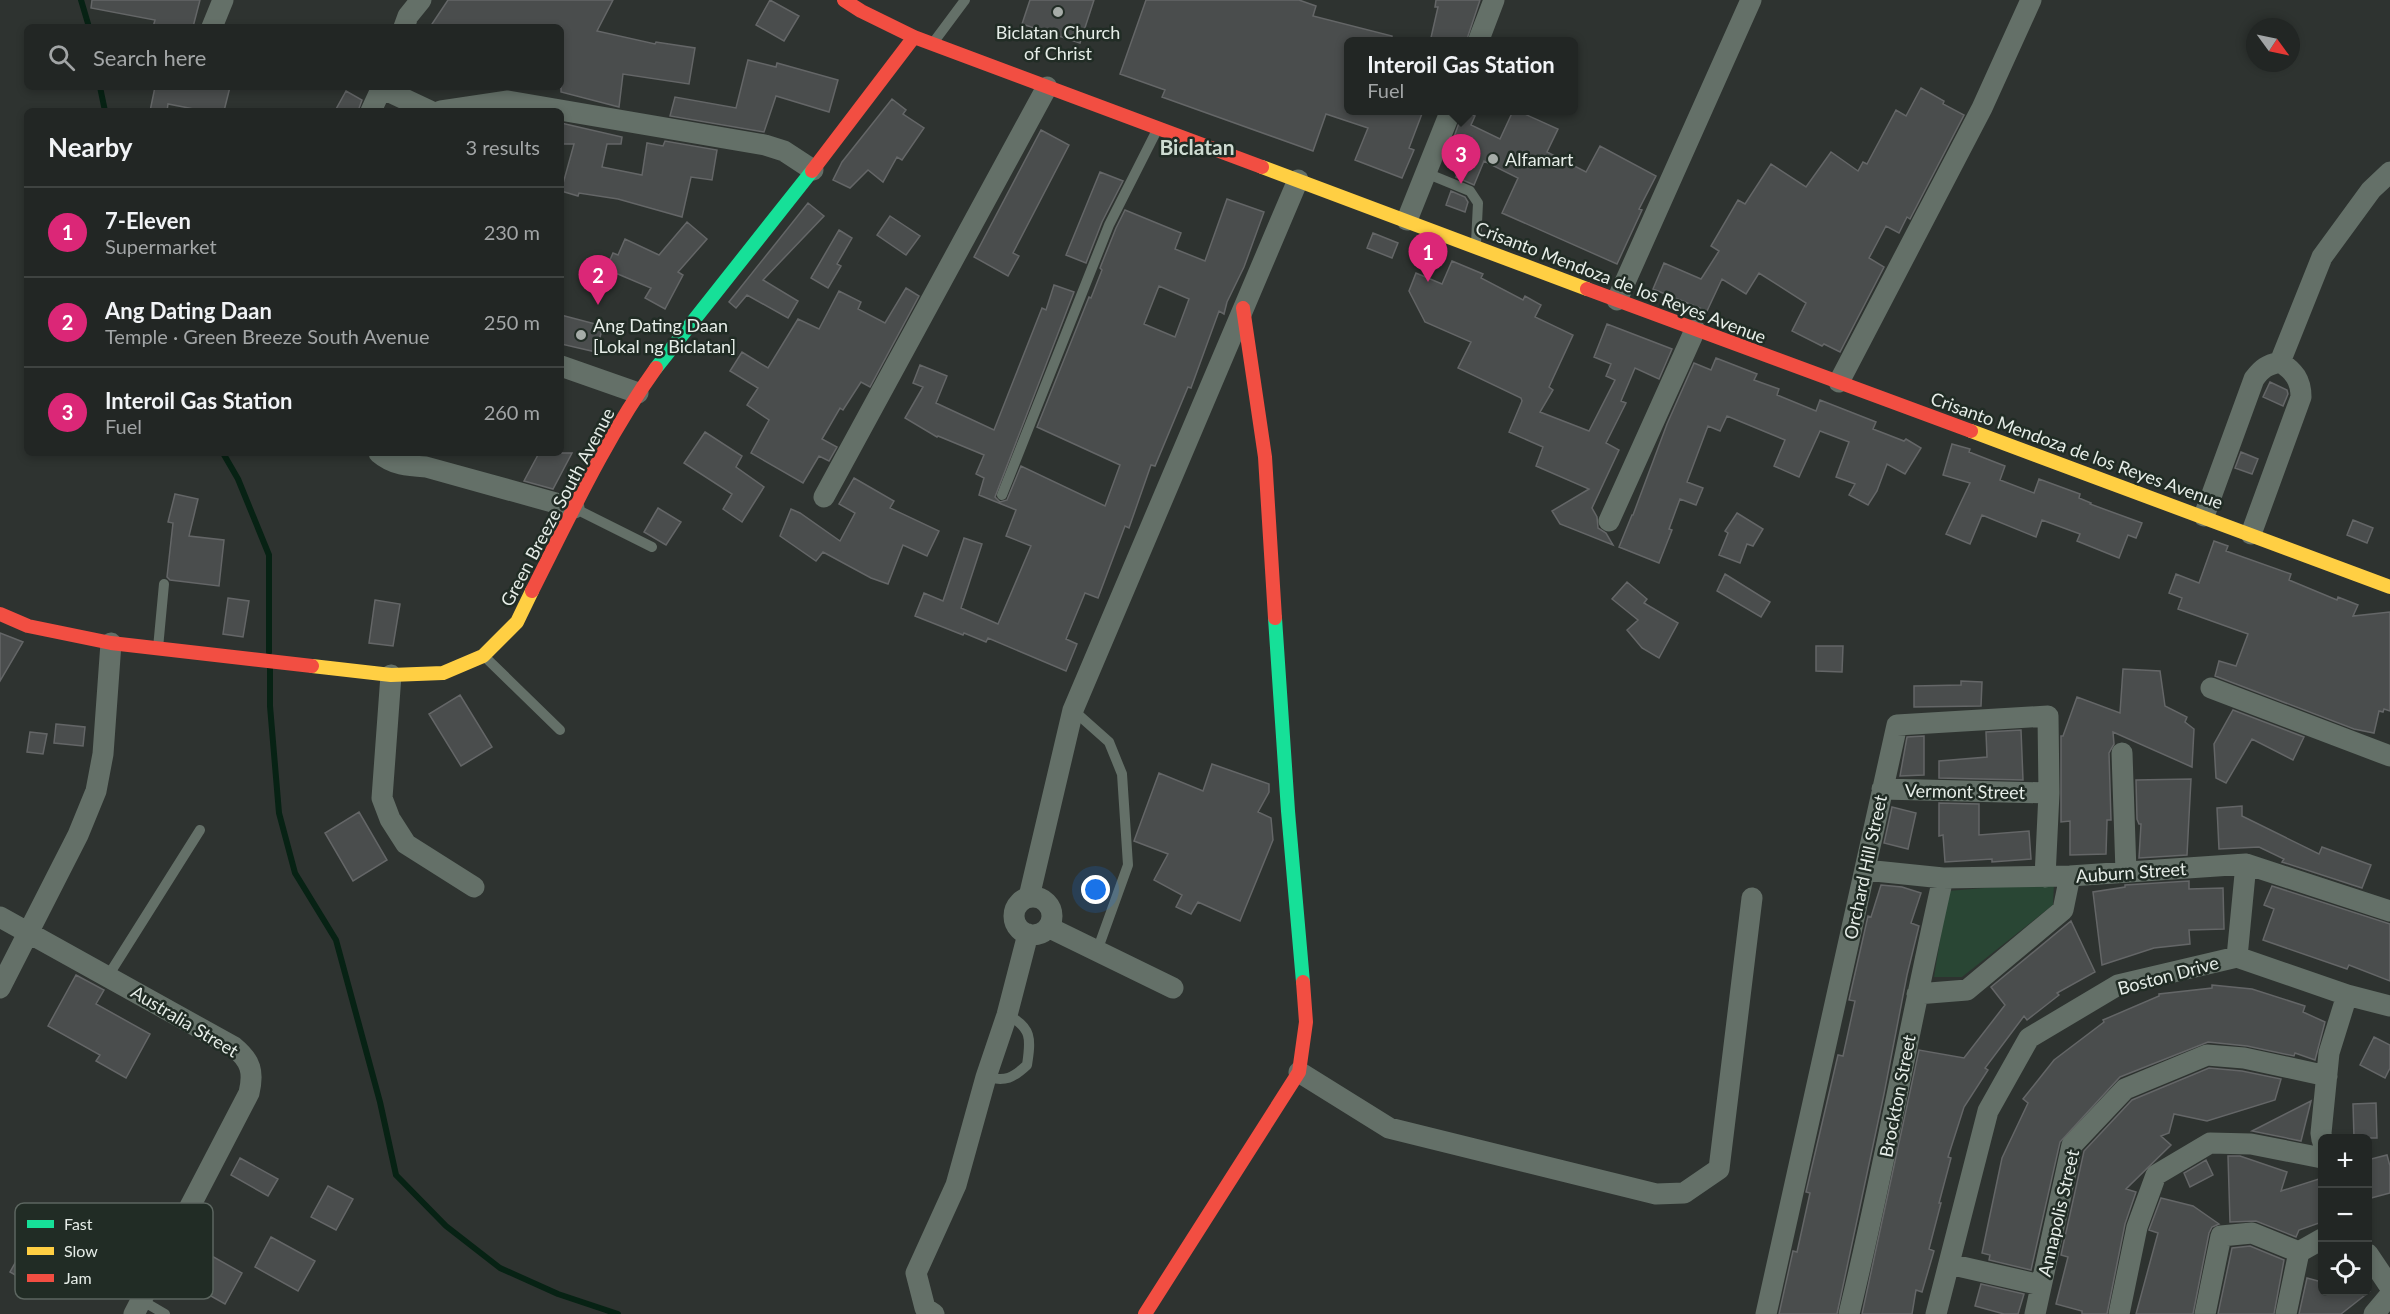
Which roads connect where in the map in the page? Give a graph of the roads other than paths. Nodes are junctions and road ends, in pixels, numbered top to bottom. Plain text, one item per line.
1 (224, 0) edge
2 (844, 0) edge
3 (965, 0) edge
4 (1494, 0) edge
5 (1751, 0) edge
6 (2031, 0) edge
7 (213, 24) edge
8 (914, 37) junction
9 (1480, 37) edge
10 (932, 44) junction
11 (1047, 87) junction
12 (380, 90) edge
13 (387, 90) edge
14 (372, 108) edge
15 (424, 108) edge
16 (461, 108) edge
17 (549, 108) edge
18 (564, 111) edge
19 (1448, 115) edge
20 (1157, 129) junction
21 (813, 170) junction
22 (2390, 172) edge
23 (1426, 173) junction
24 (1298, 180) junction
25 (1407, 220) junction
26 (1476, 246) junction
27 (1617, 300) junction
28 (1243, 308) junction
29 (1695, 330) junction
30 (2280, 362) junction
31 (564, 367) edge
32 (1839, 382) junction
33 (638, 393) junction
34 (382, 456) edge
35 (1002, 495) dead end
36 (824, 497) dead end
37 (574, 508) junction
38 (2204, 516) junction
39 (1609, 521) dead end
40 (2251, 534) junction
41 (652, 548) dead end
42 (164, 584) dead end
43 (2390, 587) edge
44 (0, 614) edge
45 (111, 643) junction
46 (158, 648) junction
47 (483, 656) junction
48 (391, 675) junction
49 (2211, 688) dead end
50 (1073, 710) junction
51 (560, 730) dead end
52 (2122, 753) dead end
53 (2390, 756) edge
54 (1882, 789) junction
55 (2049, 793) junction
56 (200, 830) dead end
57 (2246, 864) junction
58 (1864, 870) junction
59 (2126, 872) junction
60 (2070, 876) junction
61 (2045, 877) junction
62 (1943, 878) junction
63 (474, 887) dead end
64 (1029, 897) junction
65 (1752, 898) dead end
66 (2390, 911) edge
67 (0, 917) edge
68 (1038, 930) junction
69 (29, 932) junction
70 (1097, 951) junction
71 (2237, 957) junction
72 (108, 976) junction
73 (0, 987) edge
74 (1173, 988) dead end
75 (1917, 994) junction
76 (2347, 995) junction
77 (2390, 1006) edge
78 (1007, 1015) junction
79 (1299, 1072) junction
80 (2327, 1076) junction
81 (986, 1077) junction
82 (2321, 1134) edge
83 (2318, 1157) edge
84 (191, 1203) edge
85 (2318, 1241) edge
86 (2299, 1252) junction
87 (2372, 1261) edge
88 (1949, 1264) junction
89 (2041, 1286) junction
90 (2390, 1287) edge
91 (2390, 1295) edge
92 (137, 1307) edge
93 (165, 1314) edge
94 (934, 1314) edge
95 (1144, 1314) edge
96 (1766, 1314) edge
97 (1849, 1314) edge
98 (1936, 1314) edge
99 (2035, 1314) edge
100 (2119, 1314) edge
101 (2205, 1314) edge
102 (2286, 1314) edge
103 (2374, 1314) edge

1 - 7 street
2 - 8 street, Crisanto Mendoza de los Reyes Avenue
3 - 10 lane
4 - 9 street
5 - 27 street
6 - 32 street
8 - 10 street, Crisanto Mendoza de los Reyes Avenue
8 - 21 street, Green Breeze South Avenue
10 - 11 street, Crisanto Mendoza de los Reyes Avenue
11 - 20 street, Crisanto Mendoza de los Reyes Avenue
11 - 36 street
12 - 14 street
13 - 15 street
16 - 17 street
18 - 21 street
19 - 23 street
20 - 24 street, Crisanto Mendoza de los Reyes Avenue
20 - 35 lane
21 - 33 street, Green Breeze South Avenue
22 - 30 street
23 - 25 street
23 - 26 lane
24 - 25 street, Crisanto Mendoza de los Reyes Avenue
24 - 28 street
25 - 26 street, Crisanto Mendoza de los Reyes Avenue
26 - 27 street, Crisanto Mendoza de los Reyes Avenue
27 - 29 street, Crisanto Mendoza de los Reyes Avenue
28 - 50 street
28 - 79 street
29 - 32 street, Crisanto Mendoza de los Reyes Avenue
29 - 39 street
30 - 38 street
30 - 40 street
31 - 33 street
32 - 38 street, Crisanto Mendoza de los Reyes Avenue
33 - 37 street, Green Breeze South Avenue
34 - 37 street
37 - 41 lane
37 - 47 street, Green Breeze South Avenue
38 - 40 street, Crisanto Mendoza de los Reyes Avenue
40 - 43 street, Crisanto Mendoza de los Reyes Avenue
42 - 46 lane
44 - 45 street, Green Breeze South Avenue
45 - 46 street, Green Breeze South Avenue
45 - 69 street
46 - 48 street, Green Breeze South Avenue
47 - 48 street, Green Breeze South Avenue
47 - 51 lane
48 - 63 street
49 - 53 street
50 - 64 street
50 - 70 lane
52 - 59 street
54 - 55 street, Vermont Street
54 - 55 street, Orchard Hill Street
54 - 58 street, Orchard Hill Street
55 - 61 street, Orchard Hill Street
56 - 72 lane
57 - 59 street, Auburn Street
57 - 66 street, Auburn Street
57 - 71 street
58 - 62 street, Auburn Street
58 - 96 street, Orchard Hill Street
59 - 60 street, Auburn Street
60 - 61 street, Auburn Street
60 - 75 street
61 - 62 street, Auburn Street
62 - 75 street, Brockton Street
64 - 68 street
64 - 68 street
65 - 79 street
67 - 69 street, Australia Street
68 - 70 street
68 - 78 street
69 - 72 street, Australia Street
69 - 73 street
70 - 74 street
71 - 76 street, Boston Drive
71 - 88 street, Boston Drive
72 - 84 street, Australia Street
75 - 97 street, Brockton Street
76 - 77 street, Boston Drive
76 - 80 street
78 - 81 street
78 - 81 lane
79 - 95 street
80 - 82 street
80 - 89 street, Annapolis Street
81 - 94 street
83 - 100 street
85 - 86 street
86 - 101 street
86 - 102 street
87 - 90 street
88 - 89 street
88 - 98 street, Boston Drive
89 - 99 street, Annapolis Street
91 - 103 street
92 - 93 lane

